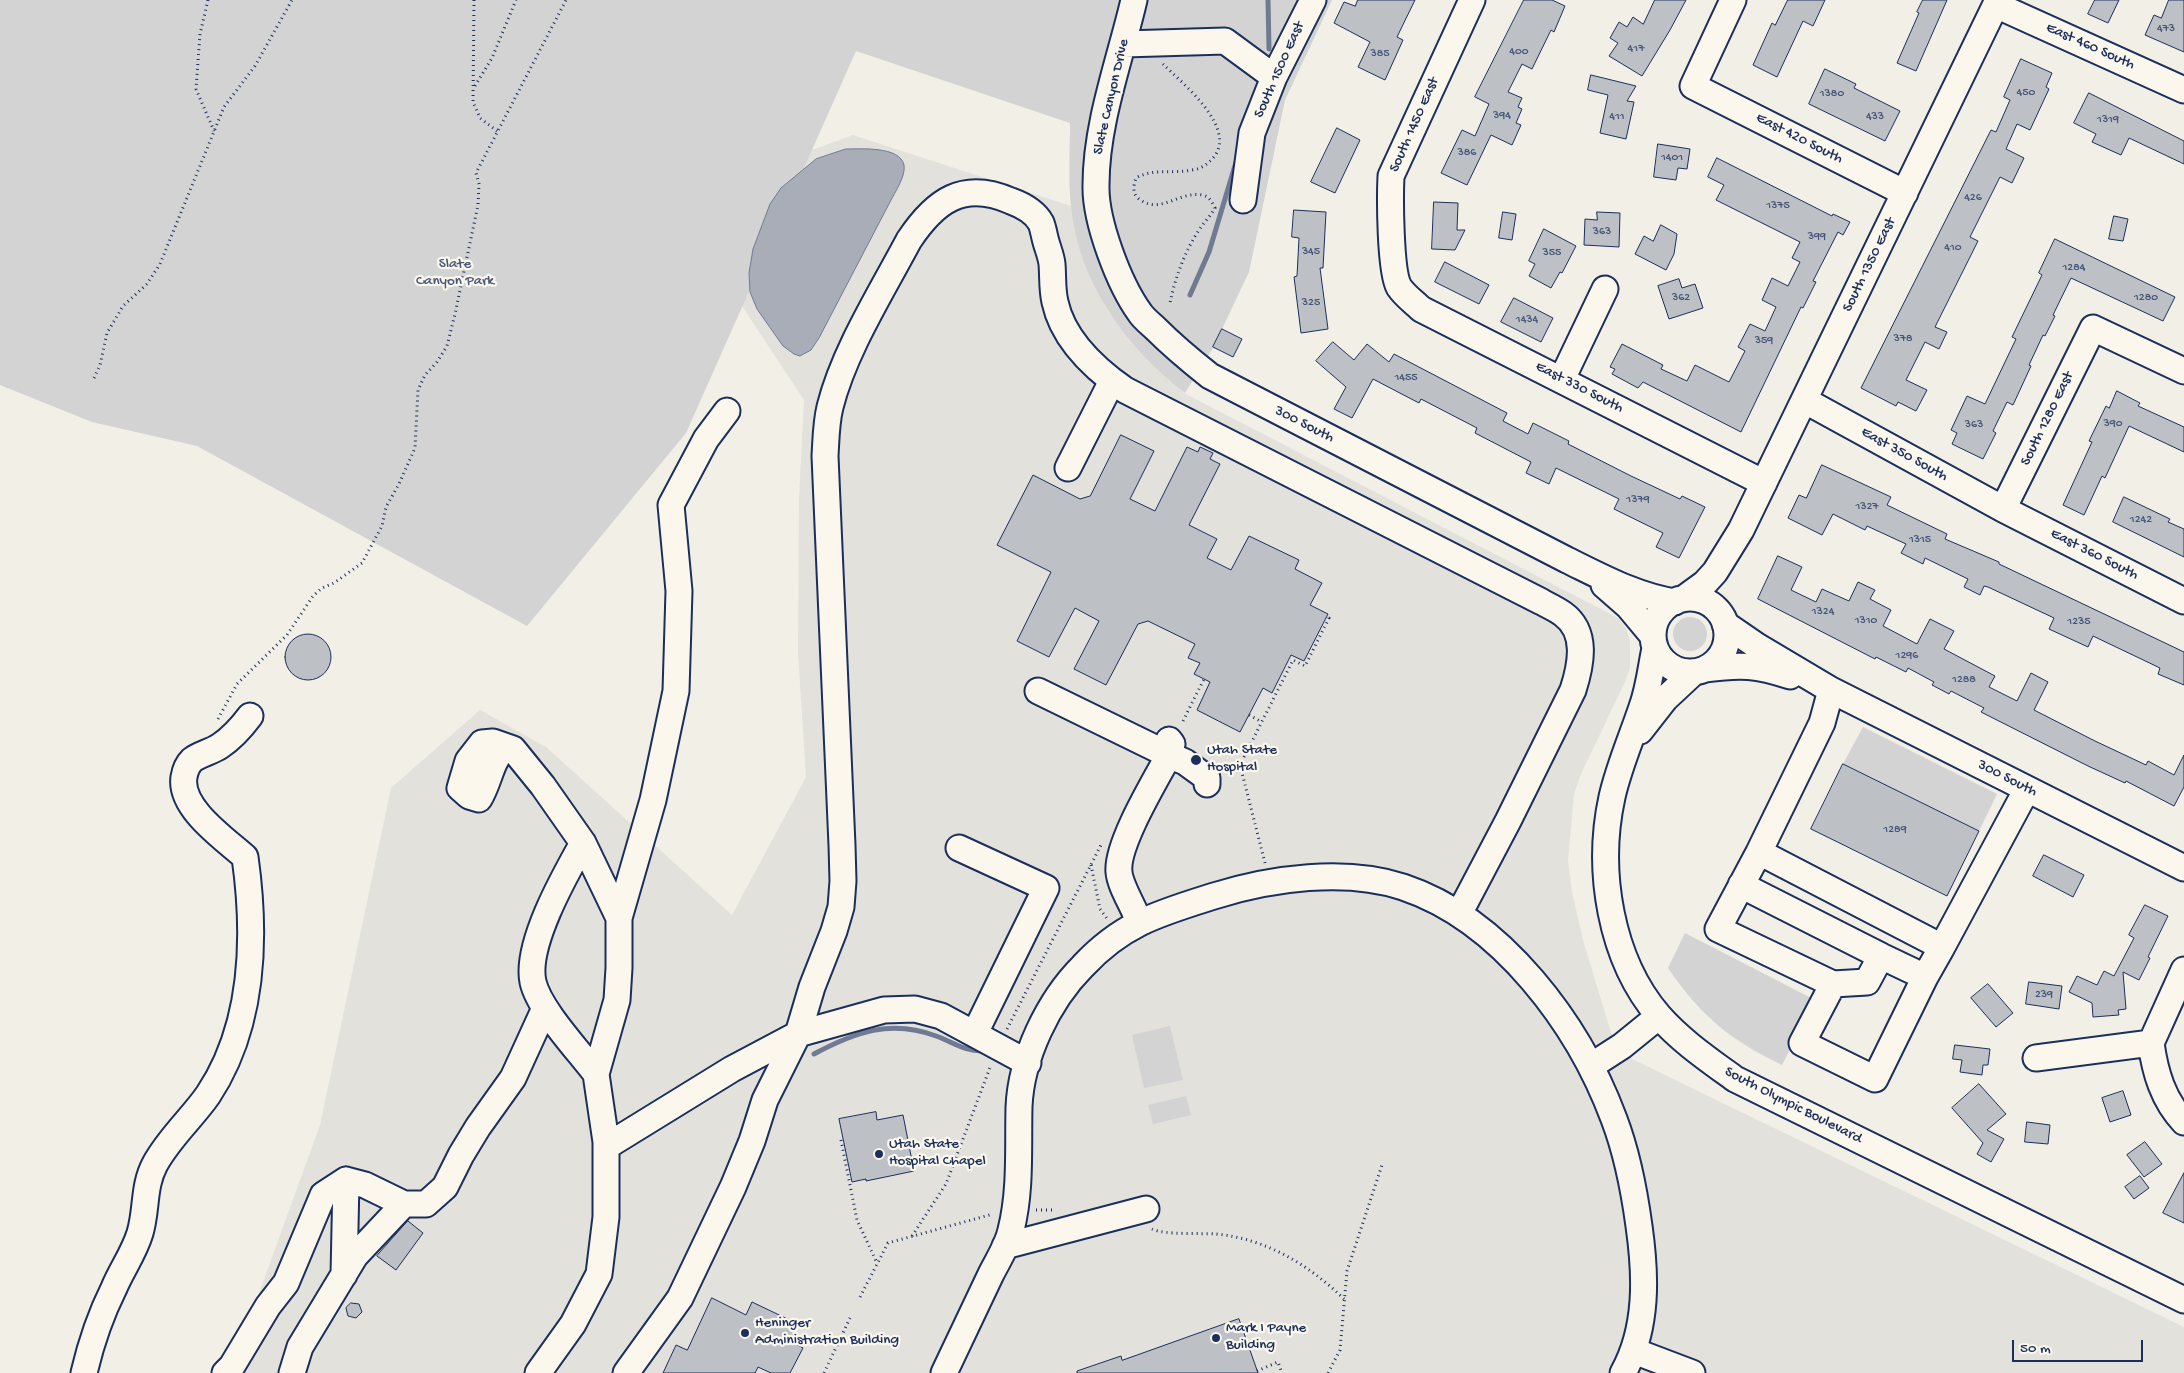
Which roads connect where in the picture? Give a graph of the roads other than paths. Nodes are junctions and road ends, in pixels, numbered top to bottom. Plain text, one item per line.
1 (1134, 0) edge
2 (1313, 0) edge
3 (1472, 0) edge
4 (1733, 0) edge
5 (1997, 3) edge
6 (1124, 44) junction
7 (1274, 77) junction
8 (2184, 90) edge
9 (1905, 193) junction
10 (1243, 200) dead end
11 (1102, 225) joint
12 (1399, 287) joint
13 (1606, 290) dead end
14 (2184, 371) edge
15 (1562, 379) junction
16 (1112, 381) junction
17 (1804, 400) junction
18 (727, 411) dead end
19 (1068, 468) dead end
20 (1764, 482) junction
21 (2003, 509) junction
22 (1741, 530) junction
23 (1567, 560) junction
24 (1679, 600) junction
25 (2184, 601) edge
26 (1724, 620) junction
27 (1654, 642) junction
28 (1700, 670) junction
29 (1831, 690) junction
30 (1038, 691) dead end
31 (250, 716) dead end
32 (505, 747) dead end
33 (1169, 755) junction
34 (1623, 757) junction
35 (1206, 784) dead end
36 (2027, 789) junction
37 (583, 843) junction
38 (959, 848) dead end
39 (1759, 852) junction
40 (2184, 868) edge
41 (1742, 885) junction
42 (1459, 914) junction
43 (619, 918) junction
44 (1139, 922) junction
45 (1942, 947) junction
46 (1881, 956) junction
47 (2184, 970) edge
48 (1925, 977) junction
49 (1834, 984) junction
50 (545, 1008) junction
51 (1659, 1016) junction
52 (976, 1033) junction
53 (798, 1034) junction
54 (2151, 1043) junction
55 (577, 1049) junction
56 (2036, 1058) dead end
57 (521, 1062) junction
58 (1028, 1064) junction
59 (1591, 1066) junction
60 (596, 1074) junction
61 (2184, 1122) edge
62 (606, 1146) junction
63 (346, 1180) junction
64 (404, 1204) junction
65 (1146, 1209) road end
66 (1005, 1246) junction
67 (344, 1275) junction
68 (2184, 1300) edge
69 (1628, 1362) edge
70 (84, 1373) edge
71 (225, 1373) edge
72 (292, 1373) edge
73 (538, 1373) edge
74 (626, 1373) edge
75 (944, 1373) edge
76 (1692, 1373) edge

1 - 6 street, Slate Canyon Drive
2 - 7 street, South 1500 East
3 - 12 street, South 1450 East
4 - 9 street, East 420 South
5 - 8 street, East 460 South
5 - 9 street, South 1350 East
6 - 7 street
6 - 11 street, Slate Canyon Drive
7 - 10 street, South 1500 East
9 - 17 street, South 1350 East
11 - 23 street, 300 South
12 - 15 street, East 330 South
13 - 15 street
14 - 21 street, South 1280 East
15 - 20 street, East 330 South
16 - 19 street
16 - 42 street
16 - 53 street
17 - 20 street, South 1350 East
17 - 21 street, East 350 South
18 - 43 street
20 - 22 street, South 1350 East
21 - 25 street, East 360 South
22 - 24 street, South 1350 East
22 - 26 street, South 1350 East
23 - 24 street, 300 South
23 - 27 street, 300 South
24 - 26 street
24 - 27 street
26 - 28 street
26 - 29 street, 300 South
27 - 28 street
27 - 34 street, South Olympic Boulevard
28 - 29 street, 300 South
28 - 34 street, South Olympic Boulevard
29 - 36 street, 300 South
29 - 39 street
30 - 33 street
31 - 70 street
32 - 37 street
33 - 35 street
33 - 44 street
34 - 51 street, South Olympic Boulevard
36 - 40 street, 300 South
36 - 45 street
37 - 43 street
37 - 50 street
38 - 52 street
39 - 41 street
39 - 45 street
41 - 46 street
41 - 49 street
42 - 44 street
42 - 59 street
43 - 60 street
44 - 58 street
45 - 48 street
46 - 48 street
46 - 49 street
47 - 54 street
48 - 49 street
50 - 55 street
50 - 57 street
51 - 59 street
51 - 68 street, South Olympic Boulevard
52 - 53 street
52 - 58 street
53 - 62 street
53 - 74 street
54 - 56 street
54 - 61 street
55 - 57 street
55 - 60 street
57 - 64 street
58 - 66 street
59 - 69 street
60 - 62 street
62 - 73 street
63 - 64 street
63 - 67 street
63 - 71 street
64 - 67 street
65 - 66 street
66 - 75 street
67 - 72 street
69 - 76 street

